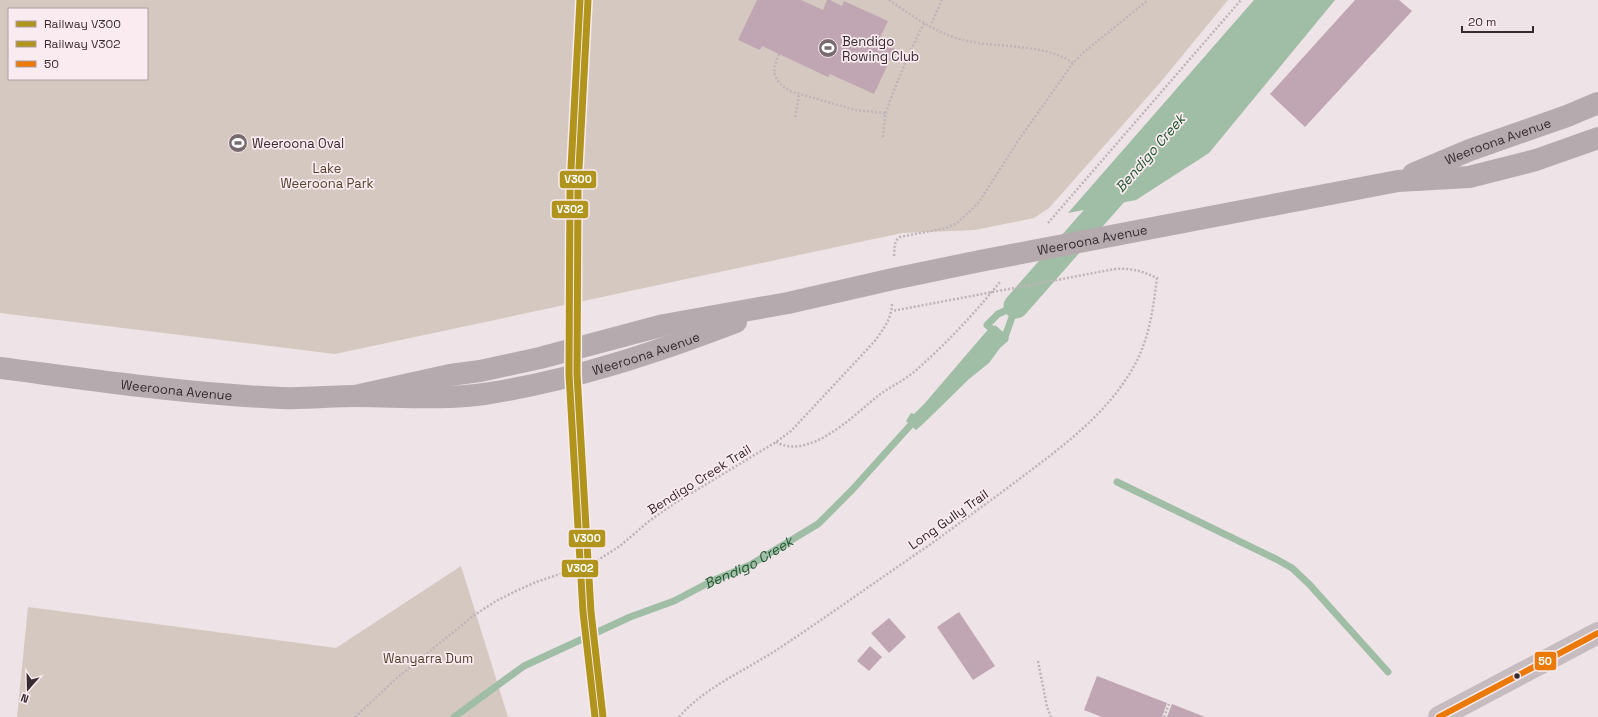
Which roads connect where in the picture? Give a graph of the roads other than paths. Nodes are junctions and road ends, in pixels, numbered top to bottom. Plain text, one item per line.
1 (1597, 107) edge
2 (1598, 138) edge
3 (1398, 181) junction
4 (0, 368) edge
5 (1598, 633) edge
6 (1439, 717) edge

1 - 3 main road, Weeroona Avenue
2 - 3 main road, Weeroona Avenue
3 - 4 main road, Weeroona Avenue
5 - 6 street

